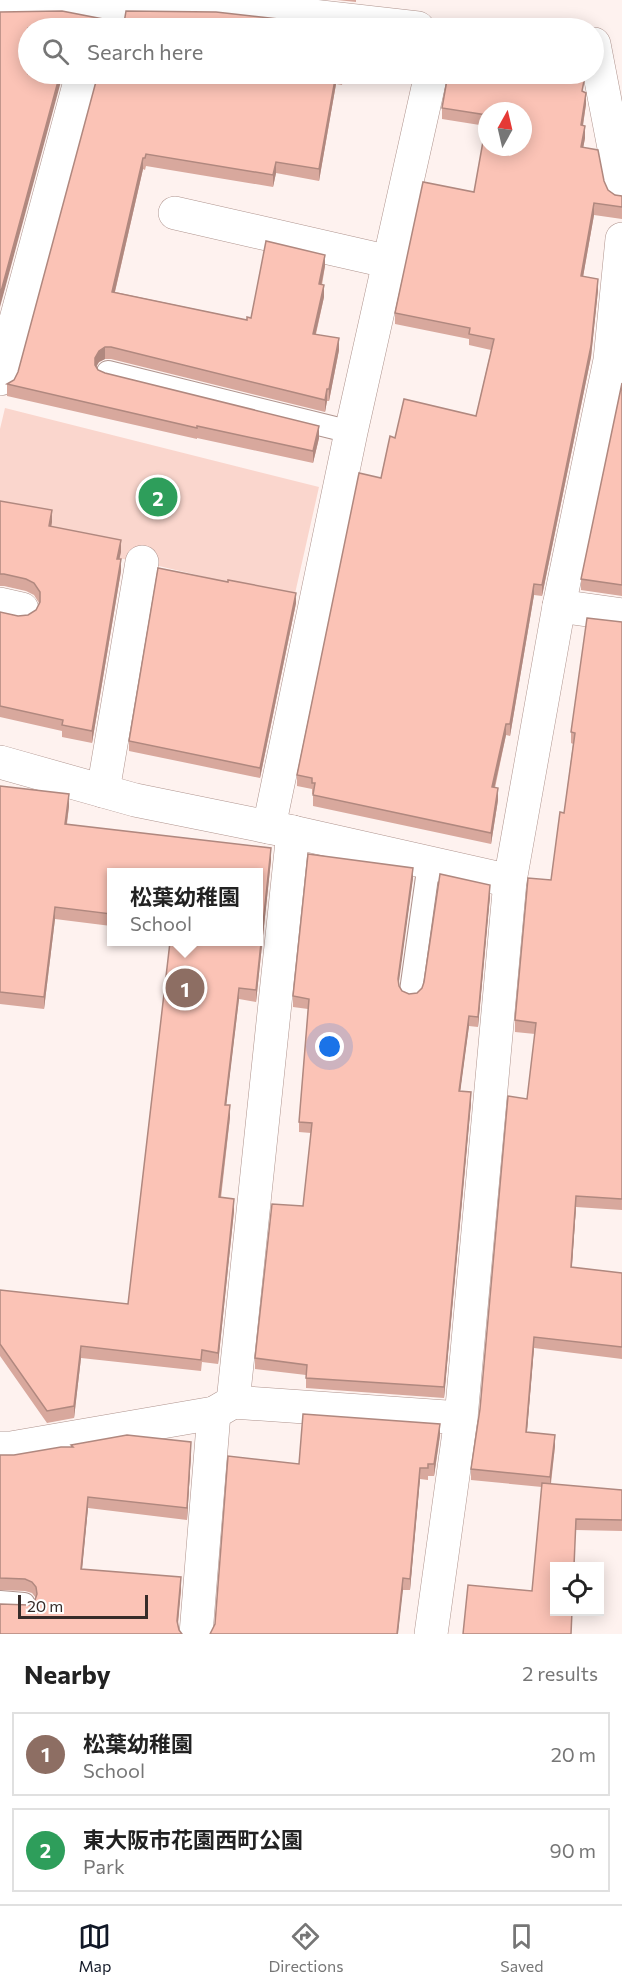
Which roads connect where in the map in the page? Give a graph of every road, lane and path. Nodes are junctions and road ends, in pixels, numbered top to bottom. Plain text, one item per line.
1 (0, 5) edge
2 (87, 16) edge
3 (331, 18) edge
4 (604, 51) edge
5 (79, 84) edge
6 (429, 84) edge
7 (622, 189) edge
8 (175, 213) dead end
9 (622, 239) edge
10 (390, 262) junction
11 (108, 372) edge
12 (0, 379) edge
13 (351, 432) junction
14 (142, 562) dead end
15 (559, 606) junction
16 (622, 615) edge
17 (0, 762) edge
18 (103, 791) junction
19 (281, 830) junction
20 (429, 863) junction
21 (510, 881) junction
22 (411, 991) edge
23 (224, 1407) junction
24 (461, 1418) junction
25 (0, 1448) edge
26 (0, 1602) edge
27 (24, 1604) edge
28 (196, 1634) edge
29 (431, 1634) edge

1 - 2 street
2 - 3 street
4 - 7 street
5 - 12 street
6 - 10 street
8 - 10 street
9 - 15 street
10 - 13 street
11 - 13 lane
13 - 19 street
14 - 18 street
15 - 16 street
15 - 21 street
17 - 18 street
18 - 19 street
19 - 20 street
19 - 23 street
20 - 21 street
20 - 22 lane
21 - 24 street
23 - 24 street
23 - 25 street
23 - 28 street
24 - 29 street
26 - 27 lane

